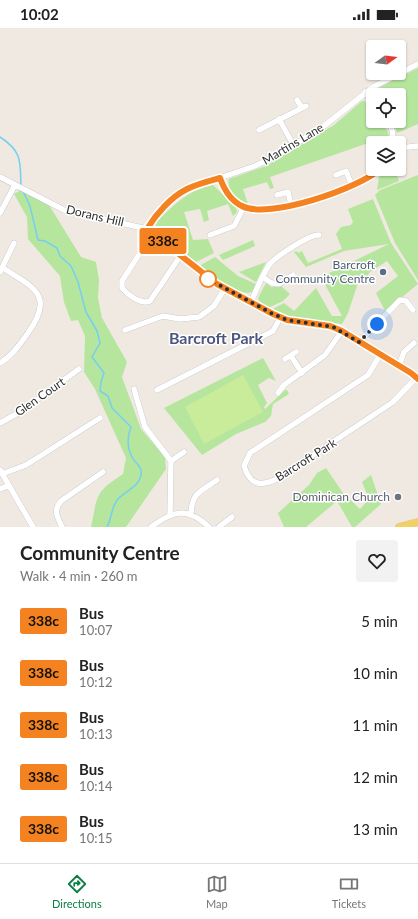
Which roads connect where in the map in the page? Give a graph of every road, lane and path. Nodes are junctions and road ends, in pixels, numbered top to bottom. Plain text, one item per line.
1 (418, 64) edge
2 (365, 92) joint
3 (297, 100) dead end
4 (279, 119) junction
5 (259, 130) dead end
6 (294, 146) junction
7 (418, 146) edge
8 (406, 147) edge
9 (336, 175) dead end
10 (368, 176) edge
11 (0, 177) edge
12 (220, 178) junction
13 (17, 186) junction
14 (352, 186) junction
15 (277, 195) dead end
16 (291, 205) junction
17 (244, 207) junction
18 (0, 213) edge
19 (147, 229) junction
20 (210, 235) dead end
21 (319, 235) dead end
22 (14, 243) dead end
23 (181, 255) junction
24 (138, 256) dead end
25 (1, 270) edge
26 (293, 275) dead end
27 (262, 277) junction
28 (225, 288) junction
29 (251, 302) junction
30 (413, 310) dead end
31 (280, 318) junction
32 (125, 330) dead end
33 (342, 331) junction
34 (359, 342) junction
35 (414, 343) dead end
36 (291, 355) dead end
37 (380, 355) junction
38 (0, 362) edge
39 (399, 366) junction
40 (79, 369) dead end
41 (302, 373) junction
42 (417, 379) edge
43 (134, 389) dead end
44 (157, 390) dead end
45 (278, 392) dead end
46 (100, 418) dead end
47 (0, 423) edge
48 (184, 452) dead end
49 (171, 462) junction
50 (1, 472) edge
51 (103, 472) dead end
52 (217, 480) dead end
53 (9, 485) junction
54 (0, 489) edge
55 (191, 514) junction
56 (170, 515) junction
57 (232, 517) dead end
58 (418, 522) edge
59 (33, 527) edge
60 (62, 527) edge
61 (151, 527) edge
62 (209, 527) edge
63 (219, 527) edge
64 (399, 527) edge

1 - 2 street, Martins Lane
2 - 6 street, Martins Lane
3 - 4 street
4 - 5 street
4 - 6 street
6 - 12 street, Martins Lane
7 - 8 street
9 - 14 street
10 - 14 street
11 - 13 street, Dorans Hill
12 - 17 street
12 - 19 street, Martins Lane
13 - 18 street
13 - 19 street, Dorans Hill
14 - 16 street
15 - 16 street
16 - 17 street
17 - 20 street
19 - 23 street, Dorans Hill
21 - 27 street
22 - 25 street
23 - 24 street
23 - 28 street, Dorans Hill
25 - 38 street
26 - 27 street
27 - 29 street
28 - 29 street, Dorans Hill
28 - 32 street
29 - 31 street, Dorans Hill
30 - 34 street
31 - 33 street, Dorans Hill
31 - 44 street
33 - 34 street, Dorans Hill
33 - 41 street
34 - 37 street, Dorans Hill
35 - 39 street
36 - 41 street
37 - 39 street, Dorans Hill
37 - 42 street, Barcroft Park
39 - 42 street, Dorans Hill
40 - 47 street, Glen Court
41 - 45 street
43 - 49 street
46 - 50 street
48 - 49 street
49 - 56 street
50 - 53 street
51 - 60 street
52 - 55 street
53 - 54 street
53 - 59 street
55 - 56 street
55 - 62 street
56 - 61 street
57 - 63 street
58 - 64 main road

